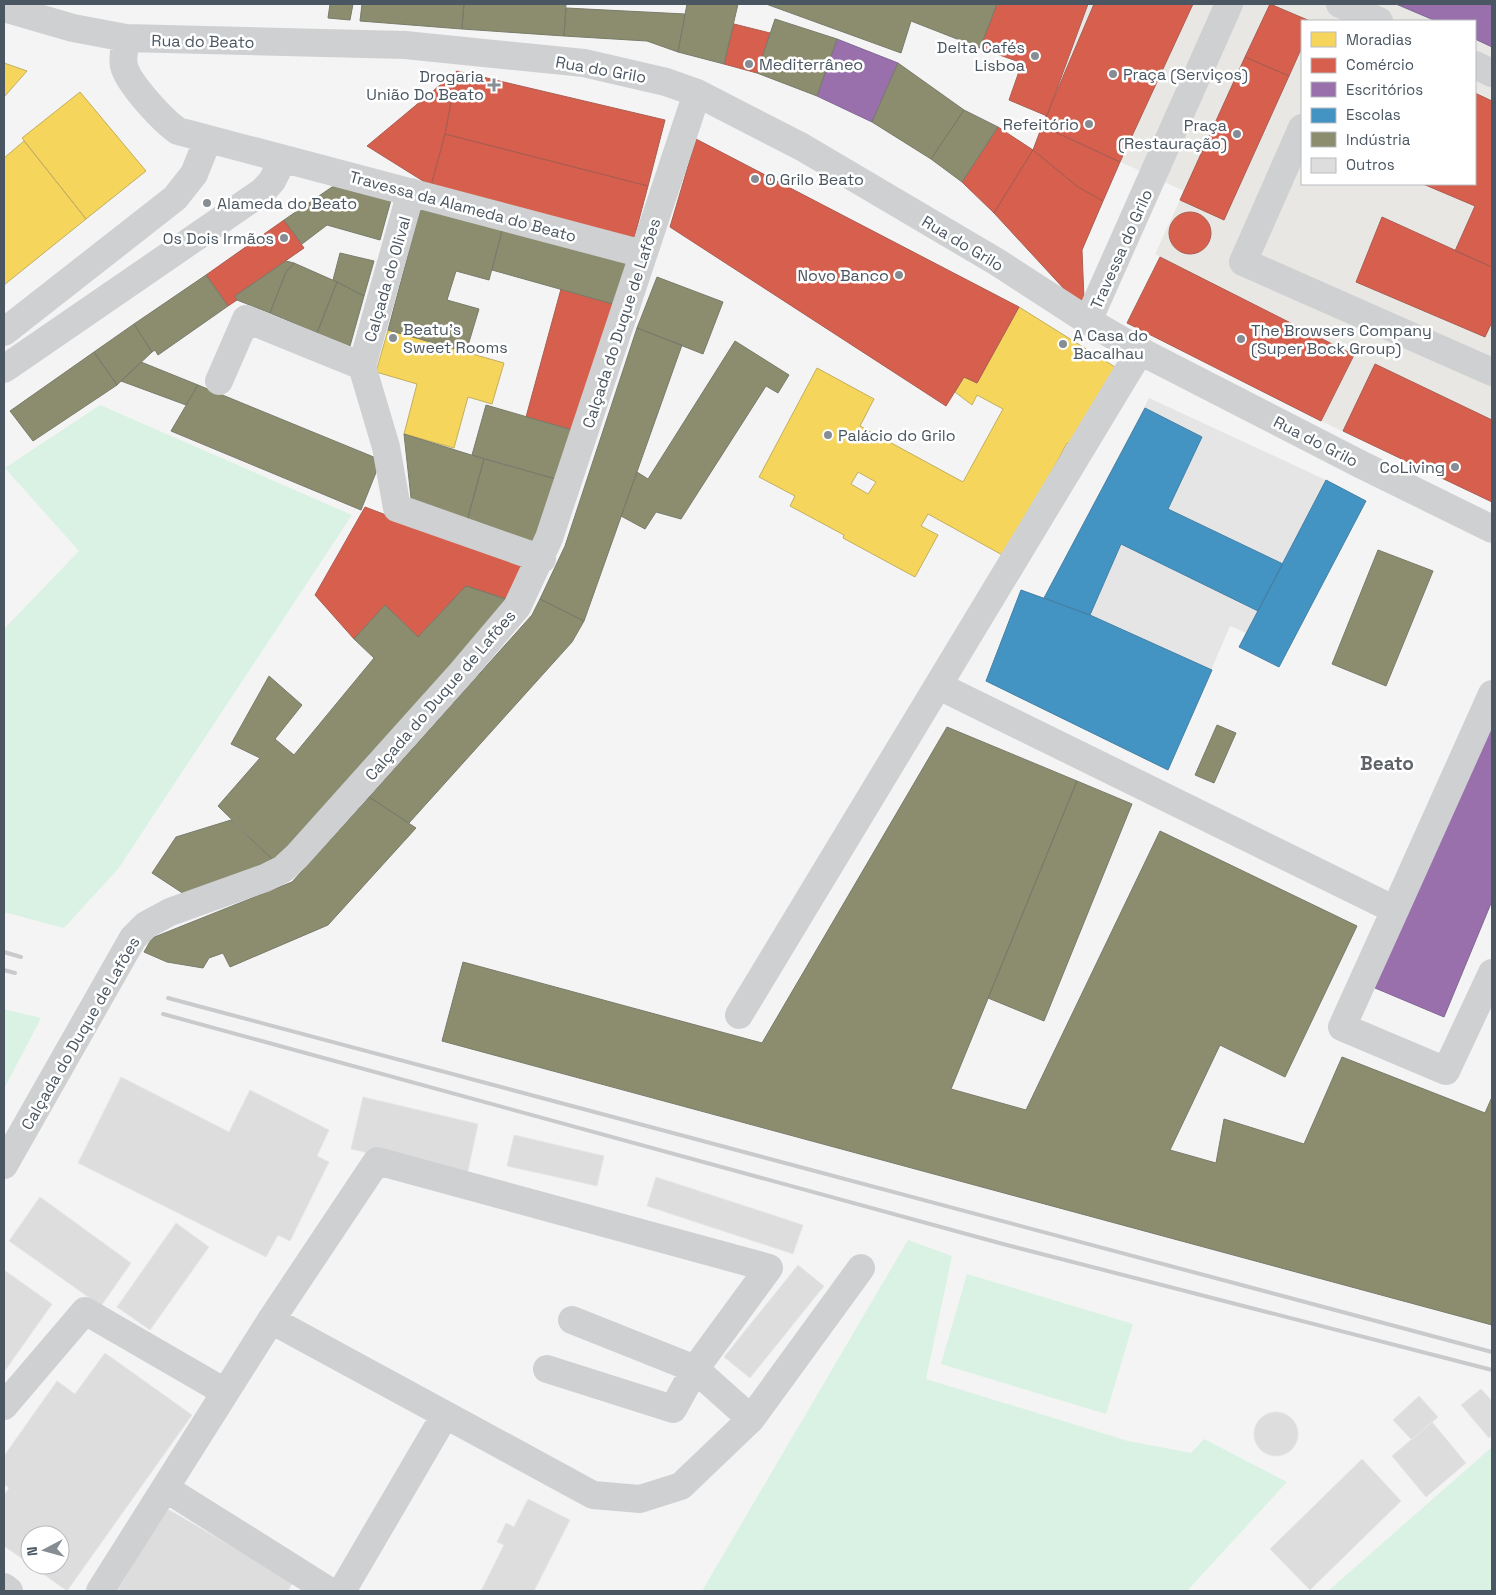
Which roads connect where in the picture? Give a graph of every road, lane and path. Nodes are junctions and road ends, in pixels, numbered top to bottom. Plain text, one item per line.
1 (1229, 4) edge
2 (4, 8) edge
3 (1348, 12) edge
4 (1375, 20) edge
5 (126, 38) junction
6 (405, 45) joint
7 (1476, 65) edge
8 (1492, 72) edge
9 (697, 92) junction
10 (1301, 130) edge
11 (208, 139) junction
12 (283, 159) junction
13 (412, 192) junction
14 (642, 254) junction
15 (1088, 321) junction
16 (4, 332) edge
17 (1140, 351) junction
18 (362, 366) junction
19 (4, 369) edge
20 (1492, 372) edge
21 (219, 381) dead end
22 (1492, 529) edge
23 (542, 559) junction
24 (939, 686) junction
25 (1492, 694) edge
26 (1395, 910) junction
27 (1492, 973) edge
28 (739, 1015) dead end
29 (4, 1165) edge
30 (861, 1268) dead end
31 (271, 1320) junction
32 (572, 1320) dead end
33 (547, 1369) dead end
34 (695, 1370) junction
35 (225, 1392) junction
36 (4, 1406) edge
37 (445, 1415) junction
38 (751, 1419) junction
39 (165, 1488) junction
40 (4, 1587) edge
41 (9, 1591) edge
42 (100, 1591) edge
43 (329, 1591) edge
44 (342, 1591) edge

1 - 15 street, Travessa do Grilo
2 - 5 street, Rua do Beato
3 - 4 street
5 - 6 street, Rua do Beato
5 - 11 street
6 - 9 street, Rua do Grilo
7 - 8 street
9 - 14 street, Calçada do Duque de Lafões
9 - 15 street, Rua do Grilo
10 - 20 street
11 - 12 street
11 - 16 street
12 - 13 street, Travessa da Alameda do Beato
12 - 19 street
13 - 14 street, Travessa da Alameda do Beato
13 - 18 street, Calçada do Olival
14 - 23 street, Calçada do Duque de Lafões
15 - 17 street, Rua do Grilo
17 - 22 street, Rua do Grilo
17 - 24 street
18 - 21 street
18 - 23 street
23 - 29 street, Calçada do Duque de Lafões
24 - 26 street
24 - 28 street
25 - 26 street
26 - 27 street
30 - 38 street
31 - 34 street
31 - 35 street
31 - 37 street
32 - 34 street
33 - 34 street
34 - 38 street
35 - 36 street
35 - 39 street
37 - 38 street
37 - 44 street
39 - 42 street
39 - 43 street
40 - 41 street

